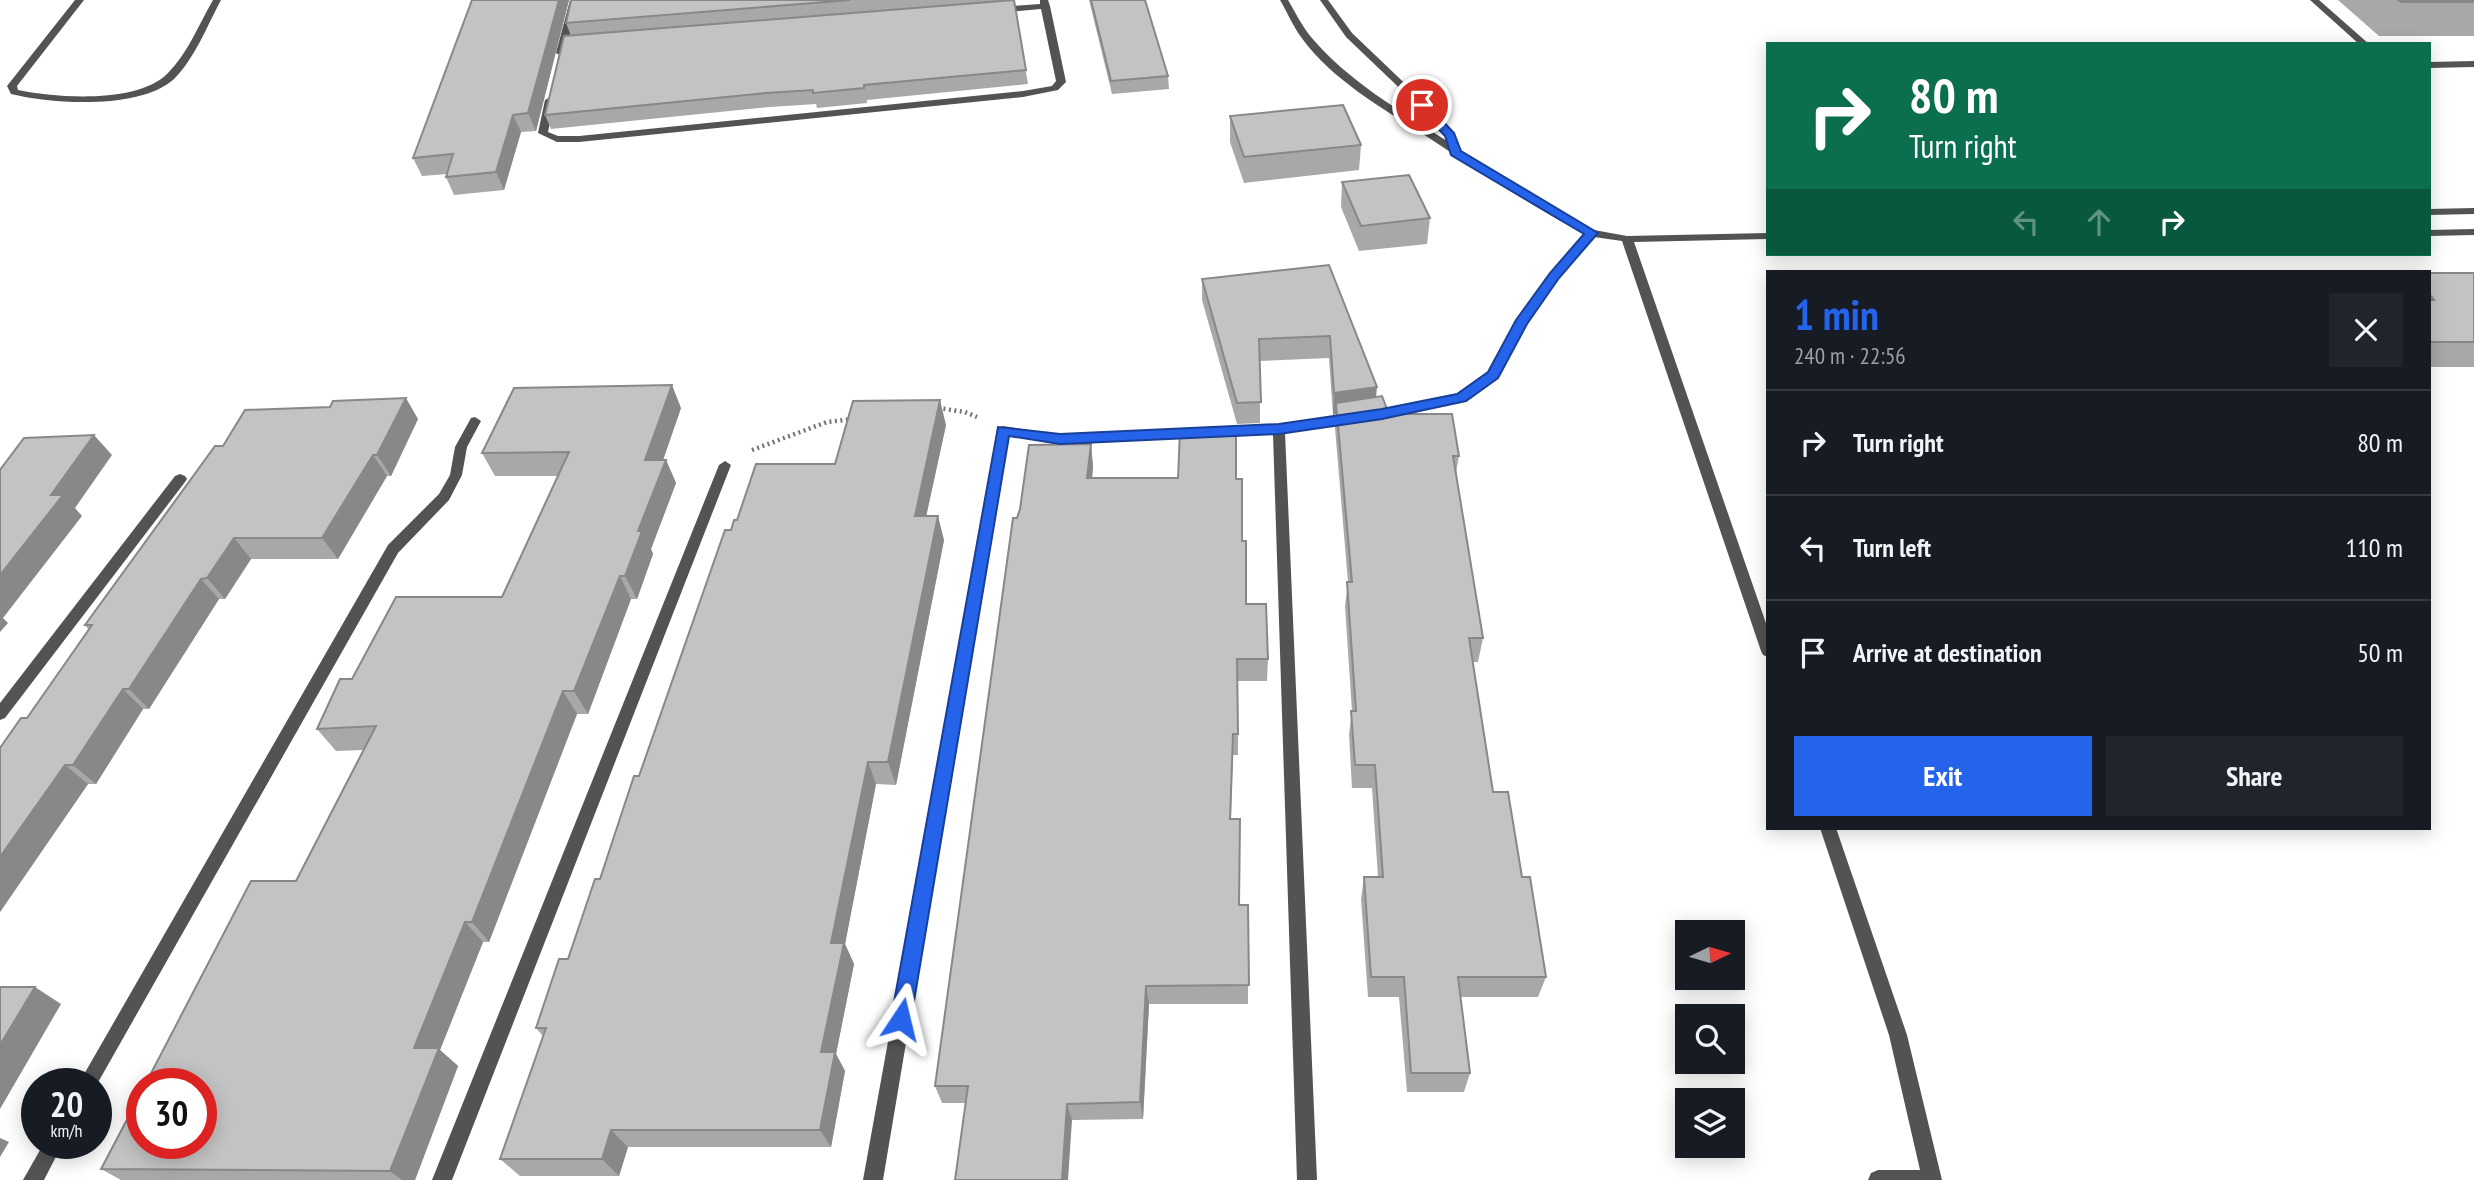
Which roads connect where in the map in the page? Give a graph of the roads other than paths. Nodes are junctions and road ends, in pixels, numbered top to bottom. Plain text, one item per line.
1 (80, 0) edge
2 (217, 0) edge
3 (574, 0) edge
4 (1284, 0) edge
5 (1324, 0) edge
6 (2314, 0) edge
7 (1045, 3) edge
8 (990, 10) edge
9 (2363, 42) edge
10 (576, 45) edge
11 (563, 46) junction
12 (560, 59) edge
13 (2474, 64) edge
14 (2431, 65) edge
15 (553, 85) edge
16 (1455, 153) junction
17 (2459, 211) junction
18 (2474, 211) edge
19 (2431, 212) edge
20 (2474, 230) edge
21 (1591, 233) junction
22 (2431, 233) edge
23 (1766, 236) edge
24 (1627, 239) junction
25 (475, 421) dead end
26 (1279, 429) junction
27 (725, 465) road end
28 (180, 479) dead end
29 (1766, 645) edge
30 (0, 714) edge
31 (1829, 830) edge
32 (97, 1068) edge
33 (45, 1159) edge
34 (33, 1180) edge
35 (442, 1180) edge
36 (873, 1180) edge
37 (1307, 1180) edge
38 (1878, 1180) edge
39 (1932, 1180) edge
40 (1940, 1180) edge

1 - 2 street
3 - 11 street
4 - 16 street
5 - 16 street
6 - 9 street
7 - 8 street
7 - 15 street
10 - 11 street
11 - 12 street
13 - 14 street
16 - 21 street
17 - 18 street
17 - 19 street
17 - 20 street
20 - 22 street
21 - 24 street
21 - 26 street
23 - 24 street
24 - 29 street
25 - 32 street
26 - 36 street
26 - 37 street
27 - 35 street
28 - 30 street
31 - 39 street
33 - 34 street
38 - 39 street
39 - 40 street

